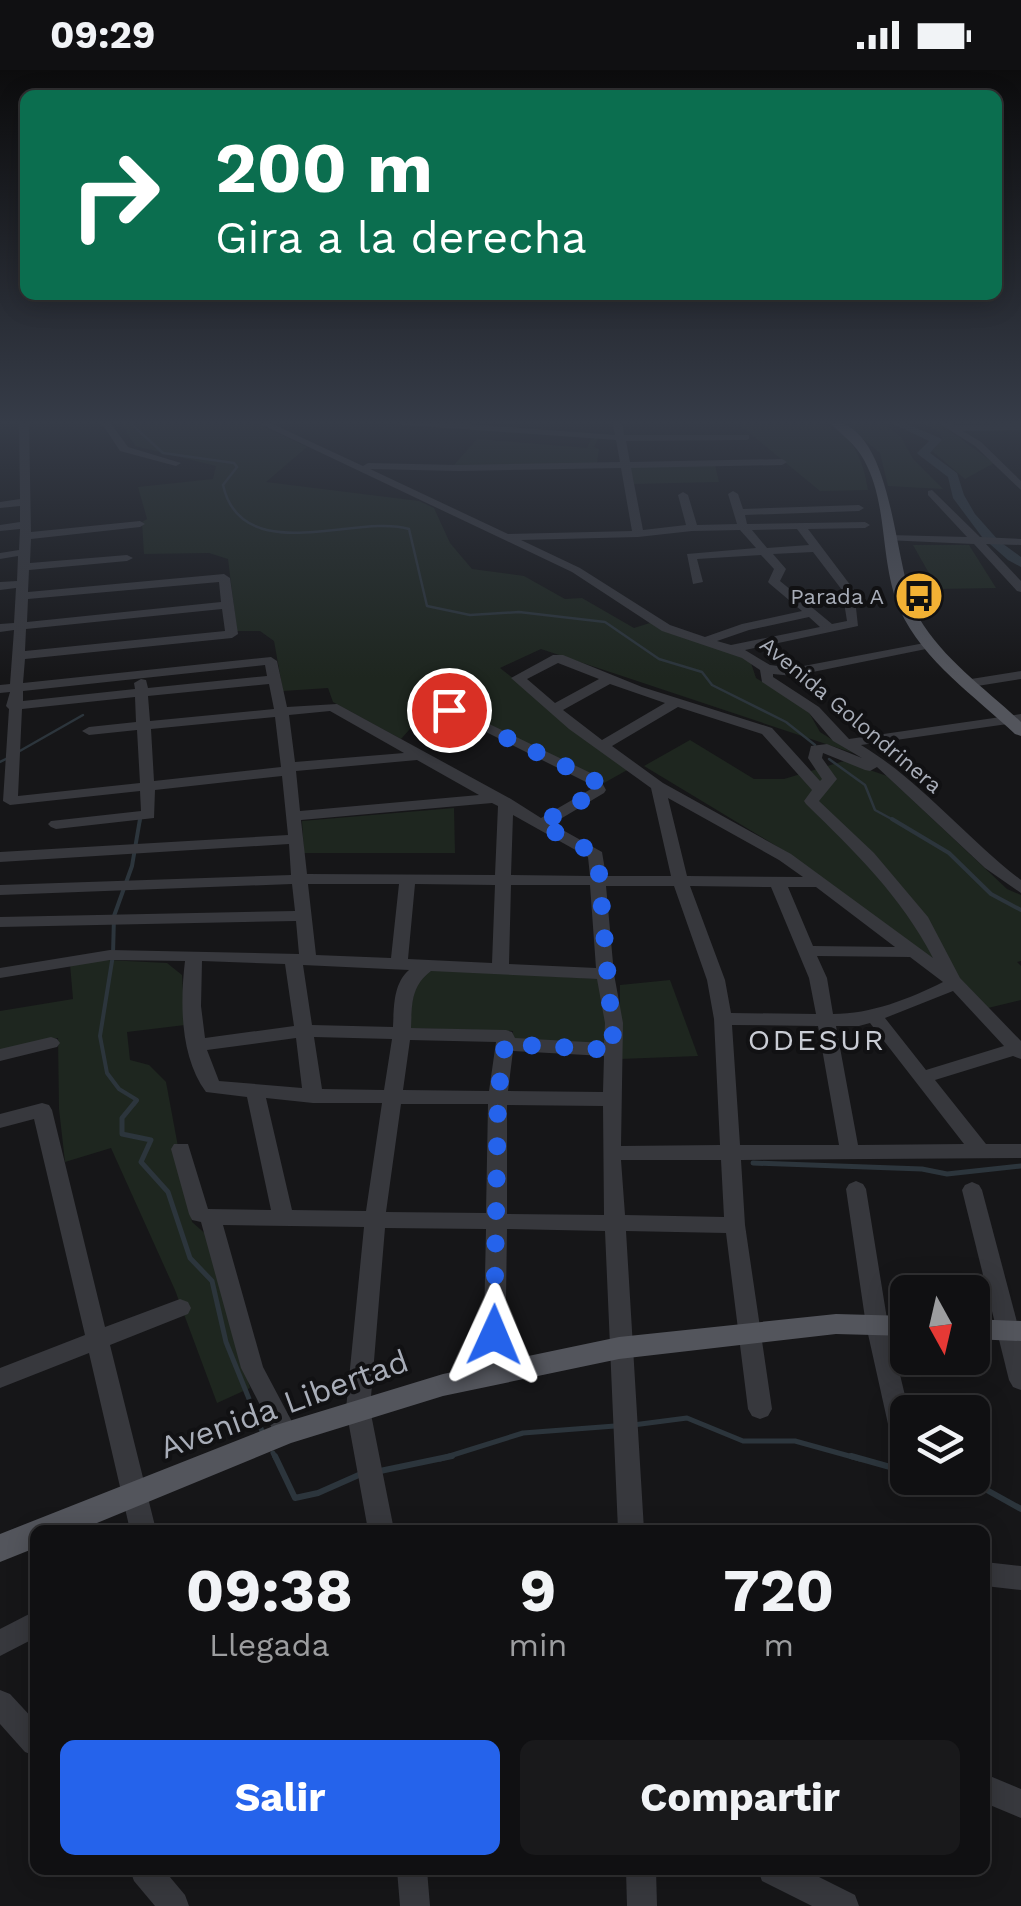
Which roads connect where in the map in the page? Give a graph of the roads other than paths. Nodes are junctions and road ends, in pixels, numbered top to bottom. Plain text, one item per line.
1 (26, 507) edge
2 (441, 507) edge
3 (633, 507) edge
4 (686, 507) edge
5 (737, 507) edge
6 (883, 507) edge
7 (944, 507) edge
8 (859, 508) dead end
9 (738, 512) junction
10 (140, 524) dead end
11 (800, 526) junction
12 (865, 526) dead end
13 (743, 527) junction
14 (0, 528) edge
15 (692, 528) junction
16 (26, 531) junction
17 (638, 534) junction
18 (503, 537) junction
19 (889, 538) junction
20 (974, 541) junction
21 (1021, 542) edge
22 (816, 548) junction
23 (25, 552) junction
24 (768, 552) junction
25 (0, 556) edge
26 (585, 557) junction
27 (127, 558) dead end
28 (24, 567) junction
29 (697, 582) dead end
30 (0, 586) edge
31 (1021, 588) edge
32 (22, 590) junction
33 (228, 605) junction
34 (811, 613) junction
35 (17, 626) junction
36 (0, 628) edge
37 (830, 628) junction
38 (704, 642) junction
39 (931, 644) junction
40 (730, 650) junction
41 (17, 656) junction
42 (766, 669) junction
43 (140, 673) junction
44 (1021, 675) edge
45 (275, 679) junction
46 (609, 679) junction
47 (971, 683) junction
48 (7, 688) edge
49 (142, 692) junction
50 (677, 702) junction
51 (13, 706) junction
52 (554, 709) junction
53 (449, 710) dead end
54 (282, 713) junction
55 (6, 723) edge
56 (1017, 723) edge
57 (144, 726) junction
58 (89, 732) dead end
59 (848, 743) junction
60 (6, 744) edge
61 (602, 746) junction
62 (418, 756) junction
63 (289, 769) junction
64 (890, 772) junction
65 (658, 786) junction
66 (145, 787) junction
67 (820, 790) junction
68 (501, 800) junction
69 (294, 816) junction
70 (56, 824) dead end
71 (540, 824) junction
72 (297, 839) junction
73 (0, 857) edge
74 (300, 879) junction
75 (408, 879) junction
76 (504, 879) junction
77 (598, 880) junction
78 (680, 880) junction
79 (820, 882) junction
80 (778, 883) junction
81 (1021, 888) edge
82 (0, 890) edge
83 (303, 916) junction
84 (0, 922) edge
85 (807, 951) junction
86 (912, 952) junction
87 (194, 957) junction
88 (301, 959) junction
89 (400, 963) junction
90 (429, 964) junction
91 (500, 968) junction
92 (0, 972) edge
93 (605, 974) junction
94 (955, 983) junction
95 (874, 1016) junction
96 (723, 1019) junction
97 (824, 1022) junction
98 (304, 1032) junction
99 (402, 1033) junction
100 (50, 1043) dead end
101 (505, 1044) junction
102 (199, 1045) junction
103 (614, 1050) junction
104 (1020, 1050) edge
105 (0, 1055) edge
106 (921, 1078) junction
107 (256, 1094) junction
108 (391, 1094) junction
109 (498, 1095) junction
110 (313, 1096) junction
111 (612, 1099) junction
112 (0, 1121) edge
113 (182, 1150) dead end
114 (1021, 1151) edge
115 (981, 1152) junction
116 (612, 1153) junction
117 (850, 1153) junction
118 (732, 1154) junction
119 (856, 1189) dead end
120 (972, 1190) dead end
121 (283, 1217) junction
122 (210, 1218) junction
123 (375, 1219) junction
124 (496, 1221) junction
125 (616, 1223) junction
126 (736, 1225) junction
127 (180, 1308) dead end
128 (876, 1325) junction
129 (890, 1325) edge
130 (1014, 1331) edge
131 (751, 1336) junction
132 (96, 1340) junction
133 (619, 1348) junction
134 (494, 1373) junction
135 (0, 1378) edge
136 (1021, 1380) edge
137 (893, 1395) edge
138 (358, 1409) junction
139 (760, 1409) dead end
140 (286, 1433) junction
141 (132, 1496) junction
142 (60, 1525) edge
143 (141, 1525) edge
144 (380, 1525) edge
145 (631, 1525) edge
146 (30, 1537) edge
147 (0, 1548) edge
148 (990, 1575) edge
149 (1021, 1578) edge
150 (30, 1627) edge
151 (0, 1643) edge
152 (0, 1704) edge
153 (30, 1737) edge
154 (990, 1790) edge
155 (1021, 1804) edge
156 (149, 1875) edge
157 (412, 1875) edge
158 (641, 1875) edge
159 (783, 1875) edge
160 (174, 1906) edge
161 (415, 1906) edge
162 (642, 1906) edge
163 (844, 1906) edge

1 - 16 street
2 - 18 street, Avenida Golondrinera
3 - 17 street
4 - 15 street
5 - 9 street
6 - 19 main road
7 - 20 street
8 - 9 street
9 - 13 street
10 - 16 street
11 - 12 street
11 - 13 street
11 - 22 street
13 - 15 street
13 - 24 street
14 - 16 street
15 - 17 street
16 - 23 street
17 - 26 street
18 - 26 street, Avenida Golondrinera
18 - 26 street
19 - 20 street
19 - 39 main road
20 - 21 street
20 - 31 street
22 - 24 street
22 - 37 street
23 - 25 street
23 - 28 street
24 - 29 street
24 - 34 street
26 - 38 street, Avenida Golondrinera
27 - 28 street
28 - 32 street
30 - 32 street
32 - 33 street
32 - 35 street
33 - 35 street
33 - 41 street
34 - 37 street
34 - 38 street
35 - 36 street
35 - 41 street
37 - 40 street
38 - 40 street, Avenida Golondrinera
39 - 42 street
39 - 47 main road
40 - 42 street, Avenida Golondrinera
41 - 48 street
42 - 59 street, Avenida Golondrinera
43 - 45 street
43 - 48 street
43 - 49 street
44 - 47 street
45 - 49 street
45 - 54 street
46 - 50 street
46 - 52 street
46 - 52 street
47 - 56 main road
48 - 51 street
49 - 51 street
49 - 57 street
50 - 61 street
50 - 67 street
51 - 55 street
52 - 61 street
53 - 71 street
54 - 57 street
54 - 62 street
54 - 63 street
55 - 60 street
56 - 59 street
57 - 58 street
57 - 66 street
59 - 64 street, Avenida Golondrinera
60 - 66 street
61 - 65 street
62 - 63 street
62 - 68 street
63 - 66 street
63 - 69 street
64 - 67 street
64 - 81 street, Avenida Golondrinera
65 - 78 street
65 - 79 street
66 - 70 street
67 - 94 street
68 - 69 street
68 - 71 street
68 - 76 street
69 - 72 street
71 - 77 street
72 - 73 street
72 - 74 street
74 - 75 street
74 - 82 street
74 - 83 street
75 - 76 street
75 - 89 street
76 - 77 street
76 - 91 street
77 - 78 street
77 - 93 street
78 - 80 street
78 - 96 street
79 - 80 street
79 - 86 street
80 - 85 street
83 - 84 street
83 - 88 street
85 - 86 street
85 - 97 street
86 - 94 street
87 - 88 street
87 - 92 street
87 - 102 street
88 - 89 street
88 - 98 street
89 - 90 street
90 - 91 street
90 - 99 street
91 - 93 street
93 - 103 street
94 - 95 street
94 - 104 street
95 - 97 street
95 - 106 street
96 - 97 street
96 - 118 street
97 - 117 street
98 - 99 street
98 - 102 street
98 - 110 street
99 - 101 street
99 - 108 street
100 - 105 street
101 - 103 street
101 - 109 street
102 - 107 street
103 - 111 street
104 - 106 street
106 - 115 street
107 - 110 street
107 - 121 street
108 - 109 street
108 - 110 street
108 - 123 street
109 - 111 street
109 - 124 street
111 - 116 street
112 - 132 street
113 - 122 street
114 - 115 street
115 - 117 street
116 - 118 street
116 - 125 street
117 - 118 street
118 - 126 street
119 - 128 street
120 - 130 street
121 - 122 street
121 - 123 street
122 - 140 street
123 - 124 street
123 - 138 street
124 - 125 street
124 - 134 street
125 - 126 street
125 - 133 street
126 - 131 street
127 - 132 street
128 - 129 main road, Avenida Libertad
128 - 131 main road, Avenida Libertad
128 - 137 street
130 - 136 street
131 - 133 main road, Avenida Libertad
131 - 139 street
132 - 135 street
132 - 141 street
133 - 134 main road, Avenida Libertad
133 - 145 street
134 - 138 main road, Avenida Libertad
138 - 140 main road, Avenida Libertad
138 - 144 street
140 - 141 main road, Avenida Libertad
141 - 142 main road, Avenida Libertad
141 - 143 street
146 - 147 main road
148 - 149 street
150 - 151 street
152 - 153 street
154 - 155 street
156 - 160 street
157 - 161 street
158 - 162 street
159 - 163 street

